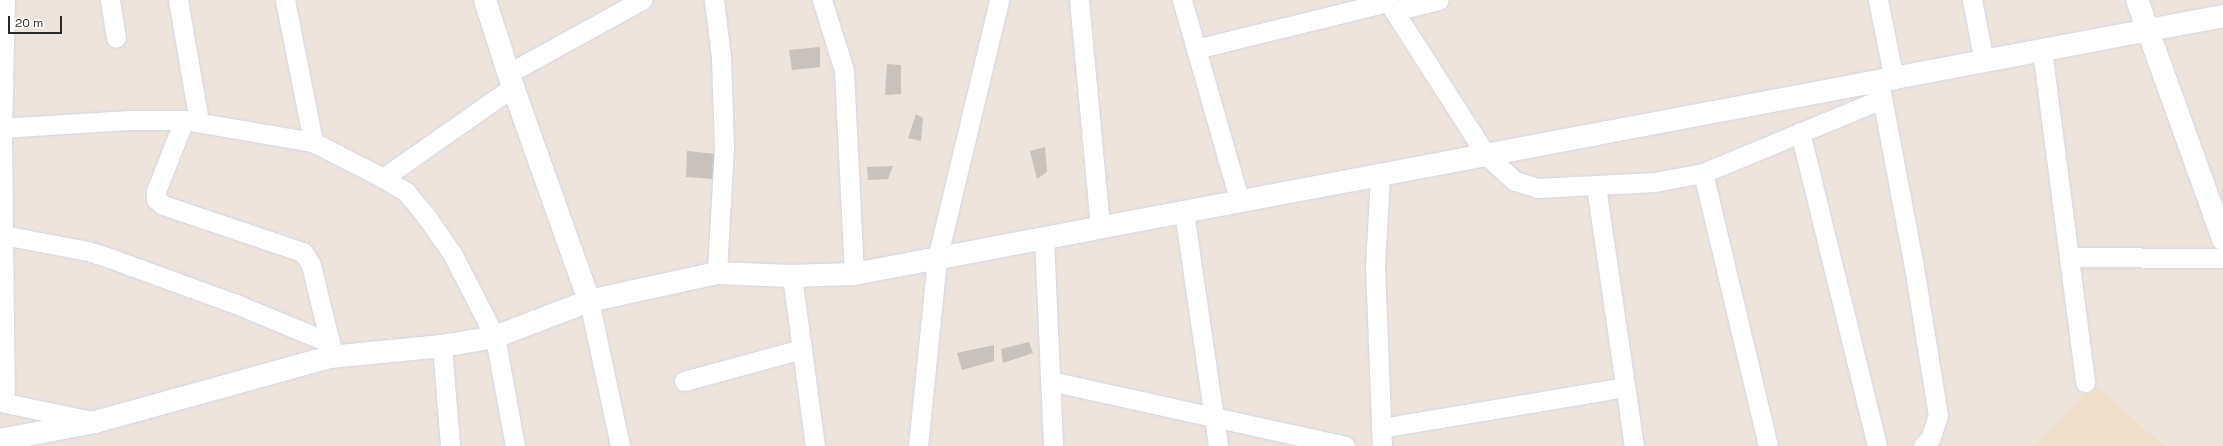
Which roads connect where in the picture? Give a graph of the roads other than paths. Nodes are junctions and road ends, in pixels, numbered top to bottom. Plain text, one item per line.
1 (5, 0) edge
2 (110, 0) edge
3 (178, 0) edge
4 (285, 0) edge
5 (485, 0) edge
6 (642, 0) edge
7 (714, 0) edge
8 (822, 0) edge
9 (999, 0) edge
10 (1079, 0) edge
11 (1182, 0) edge
12 (1439, 0) edge
13 (1878, 0) edge
14 (1972, 0) edge
15 (2137, 0) edge
16 (1390, 4) edge
17 (2223, 16) edge
18 (2149, 30) junction
19 (116, 38) dead end
20 (1196, 49) junction
21 (2042, 50) junction
22 (1984, 62) junction
23 (511, 80) junction
24 (1885, 86) junction
25 (191, 121) junction
26 (1, 129) edge
27 (1800, 132) junction
28 (313, 142) junction
29 (1486, 155) junction
30 (1703, 173) junction
31 (1380, 176) junction
32 (383, 178) junction
33 (1596, 186) junction
34 (1240, 202) junction
35 (1184, 212) junction
36 (1100, 228) junction
37 (3, 236) junction
38 (1044, 238) junction
39 (2223, 239) edge
40 (2069, 257) junction
41 (2223, 258) edge
42 (937, 259) junction
43 (717, 272) junction
44 (854, 274) junction
45 (792, 276) junction
46 (589, 301) junction
47 (495, 337) junction
48 (442, 346) junction
49 (802, 349) junction
50 (330, 350) junction
51 (684, 381) dead end
52 (1050, 381) junction
53 (2085, 382) dead end
54 (1625, 387) junction
55 (3, 402) edge
56 (1215, 418) junction
57 (95, 422) junction
58 (1382, 437) edge
59 (0, 440) edge
60 (450, 446) edge
61 (515, 446) edge
62 (620, 446) edge
63 (815, 446) edge
64 (918, 446) edge
65 (1054, 446) edge
66 (1218, 446) edge
67 (1345, 446) edge
68 (1634, 446) edge
69 (1768, 446) edge
70 (1877, 446) edge
71 (1923, 446) edge

1 - 26 street
2 - 19 street
3 - 25 street
4 - 28 street
5 - 23 street
6 - 23 street
7 - 43 street
8 - 44 street
9 - 42 street
10 - 36 street
11 - 20 street
12 - 16 street
13 - 24 street
14 - 22 street
15 - 18 street
16 - 20 street
16 - 29 street
17 - 18 street
18 - 21 street
18 - 39 street
20 - 34 street
21 - 22 street
21 - 40 street
22 - 24 street
23 - 32 street
23 - 46 street
24 - 27 street
24 - 29 street
24 - 71 street
25 - 26 street
25 - 28 street
25 - 50 street
26 - 37 street
27 - 30 street
27 - 70 street
28 - 32 street
29 - 31 street
29 - 33 street
30 - 33 street
30 - 69 street
31 - 34 street
31 - 58 street
32 - 47 street
33 - 54 street
34 - 35 street
35 - 36 street
35 - 56 street
36 - 38 street
37 - 50 street
37 - 55 street
38 - 42 street
38 - 52 street
40 - 41 street
40 - 53 street
42 - 44 street
42 - 64 street
43 - 45 street
43 - 46 street
44 - 45 street
45 - 49 street
46 - 47 street
46 - 62 street
47 - 48 street
47 - 61 street
48 - 50 street
48 - 60 street
49 - 51 street
49 - 63 street
50 - 57 street
52 - 56 street
52 - 65 street
54 - 58 street
54 - 68 street
55 - 57 street
56 - 66 street
56 - 67 street
57 - 59 street

